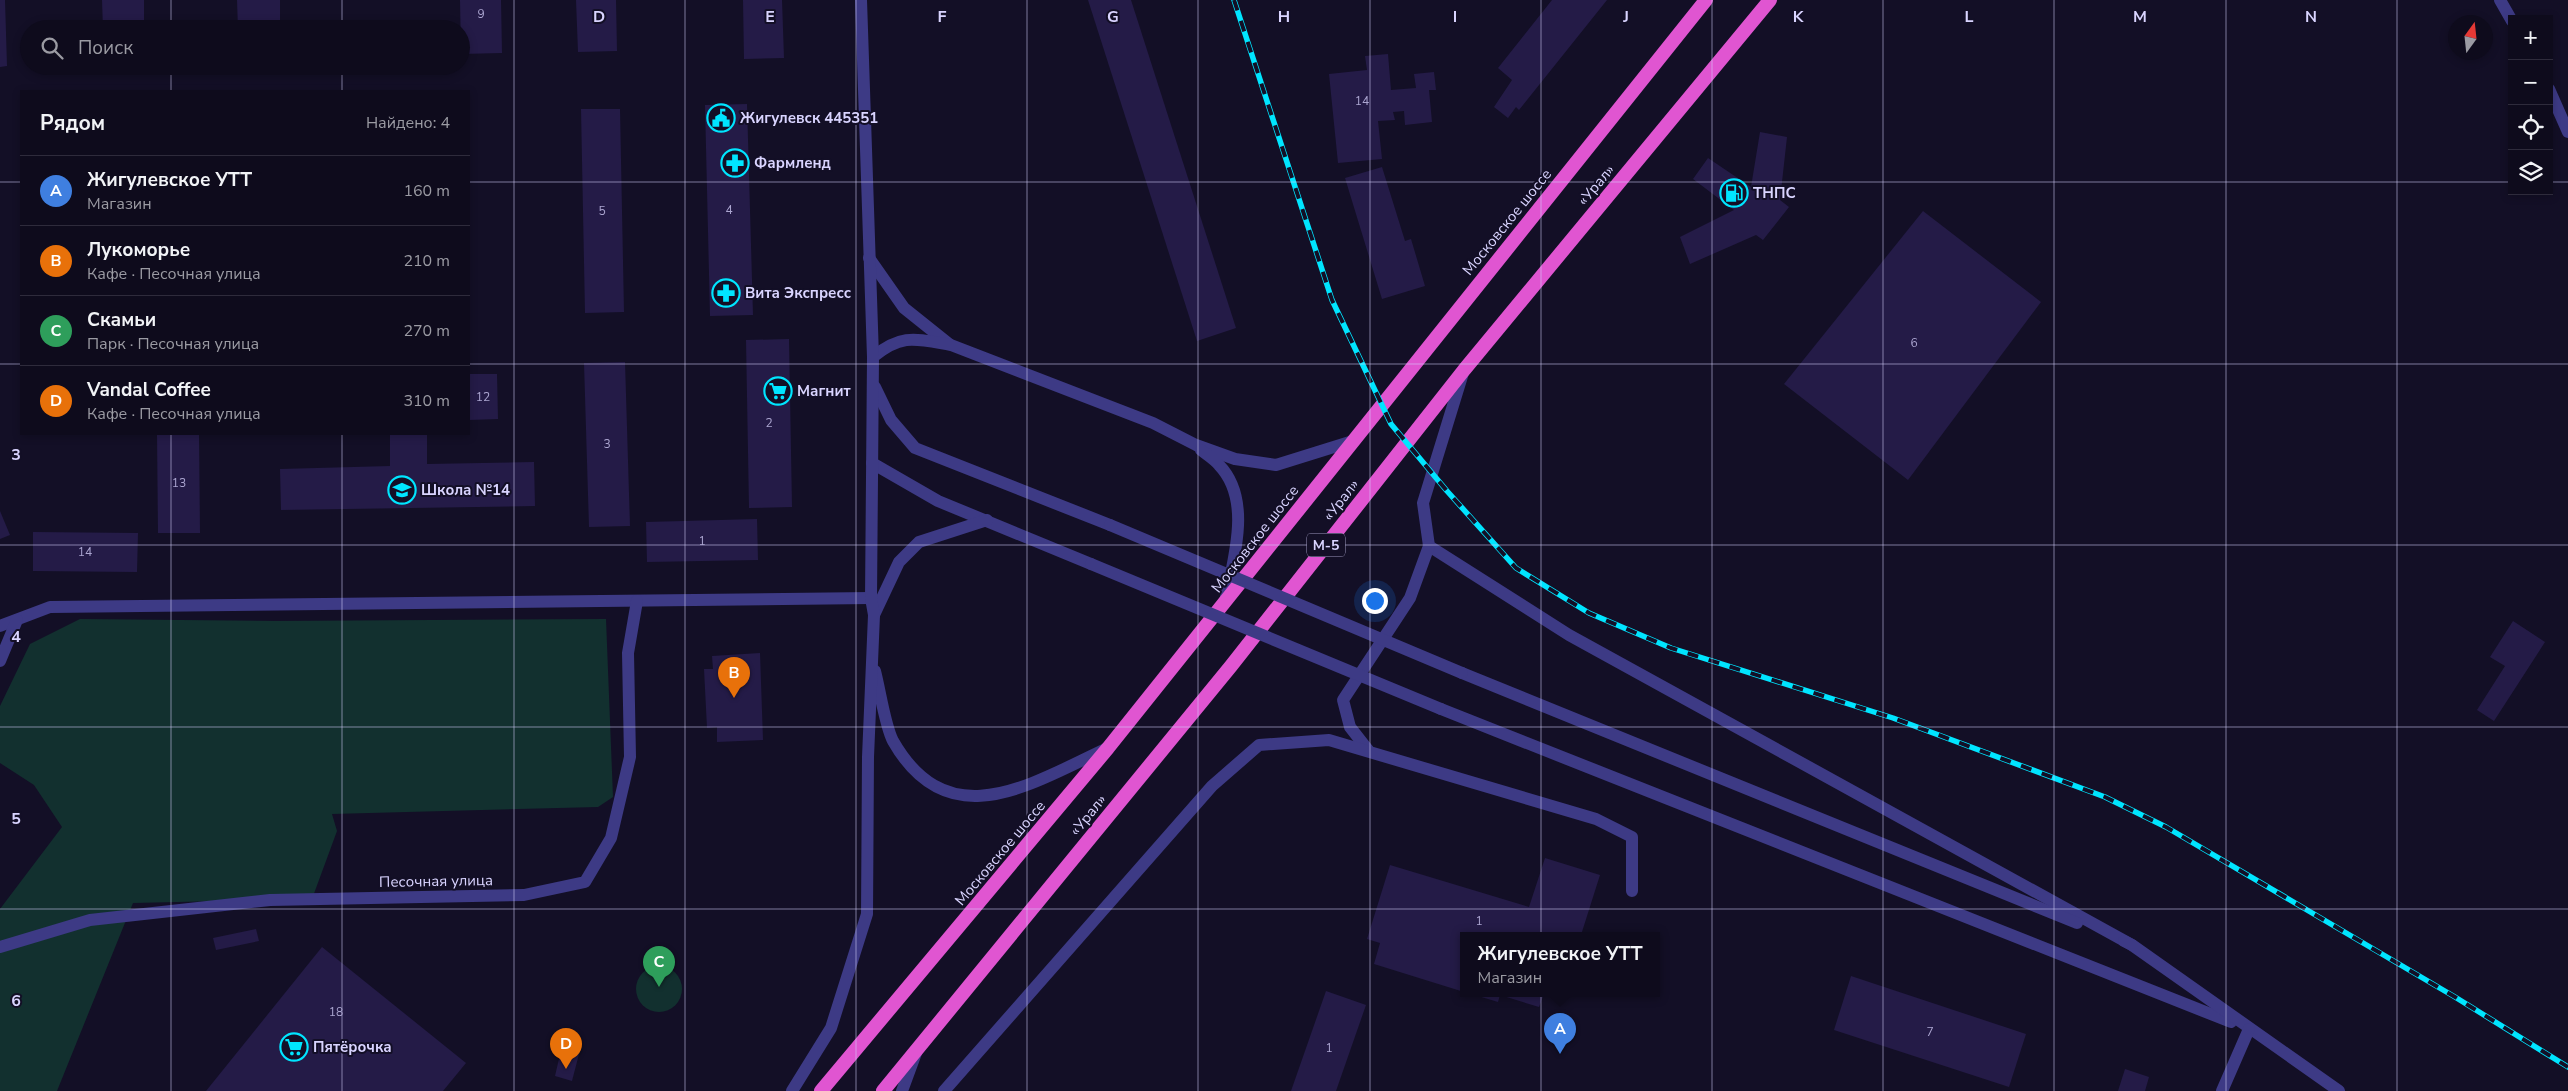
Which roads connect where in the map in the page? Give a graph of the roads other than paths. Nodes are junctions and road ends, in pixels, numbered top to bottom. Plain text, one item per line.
1 (861, 0) edge
2 (1706, 0) edge
3 (1770, 0) edge
4 (2500, 0) edge
5 (2509, 15) edge
6 (2553, 98) edge
7 (2568, 132) edge
8 (868, 257) junction
9 (950, 345) junction
10 (873, 358) junction
11 (1464, 370) junction
12 (872, 380) junction
13 (1353, 441) junction
14 (1196, 445) junction
15 (872, 463) junction
16 (987, 520) junction
17 (1429, 546) junction
18 (871, 598) junction
19 (637, 601) junction
20 (1225, 602) junction
21 (874, 615) junction
22 (17, 620) junction
23 (0, 626) edge
24 (871, 657) junction
25 (0, 661) edge
26 (1108, 748) junction
27 (1368, 750) junction
28 (1632, 891) dead end
29 (2132, 945) junction
30 (0, 947) edge
31 (2250, 1030) junction
32 (916, 1051) junction
33 (792, 1091) edge
34 (821, 1091) edge
35 (883, 1091) edge
36 (902, 1091) edge
37 (944, 1091) edge
38 (2222, 1091) edge
39 (2339, 1091) edge

1 - 8 street
2 - 13 highway, Московское шоссе / М-5
3 - 11 highway, «Урал» / М-5
4 - 5 street
6 - 7 street
8 - 9 street
8 - 10 street
9 - 10 street
9 - 14 street
10 - 12 street
11 - 17 street
11 - 32 highway, «Урал» / М-5
12 - 15 street
12 - 29 street, bridge
13 - 14 street
13 - 20 highway, Московское шоссе / М-5
14 - 20 street
15 - 16 street
15 - 18 street
16 - 21 street
16 - 31 street, bridge
17 - 27 street
17 - 29 street
18 - 19 street
18 - 21 street
19 - 22 street
19 - 30 street, Песочная улица
20 - 26 highway, Московское шоссе / М-5
21 - 24 street
22 - 23 street
22 - 25 street
24 - 26 street
24 - 33 street
26 - 34 highway, Московское шоссе / М-5
27 - 28 street
27 - 37 street
29 - 31 street
31 - 38 street
31 - 39 street
32 - 35 highway, «Урал» / М-5
32 - 36 street

